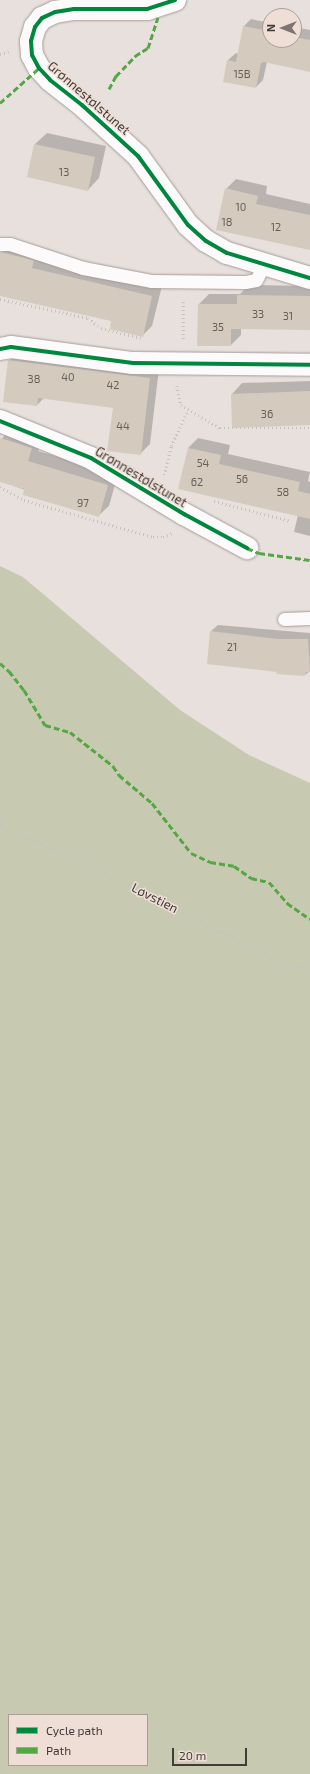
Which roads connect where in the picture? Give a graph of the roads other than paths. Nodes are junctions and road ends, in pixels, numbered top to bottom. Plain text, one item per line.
1 (175, 0) edge
2 (98, 5) edge
3 (0, 244) edge
4 (264, 265) junction
5 (310, 278) edge
6 (0, 349) edge
7 (310, 364) edge
8 (0, 421) edge
9 (246, 548) dead end
10 (310, 618) edge
11 (284, 619) dead end

1 - 2 street, Grønnestølstunet
2 - 4 street, Grønnestølstunet
3 - 4 lane
4 - 5 street, Grønnestølstunet
6 - 7 street
8 - 9 street, Grønnestølstunet
10 - 11 lane

